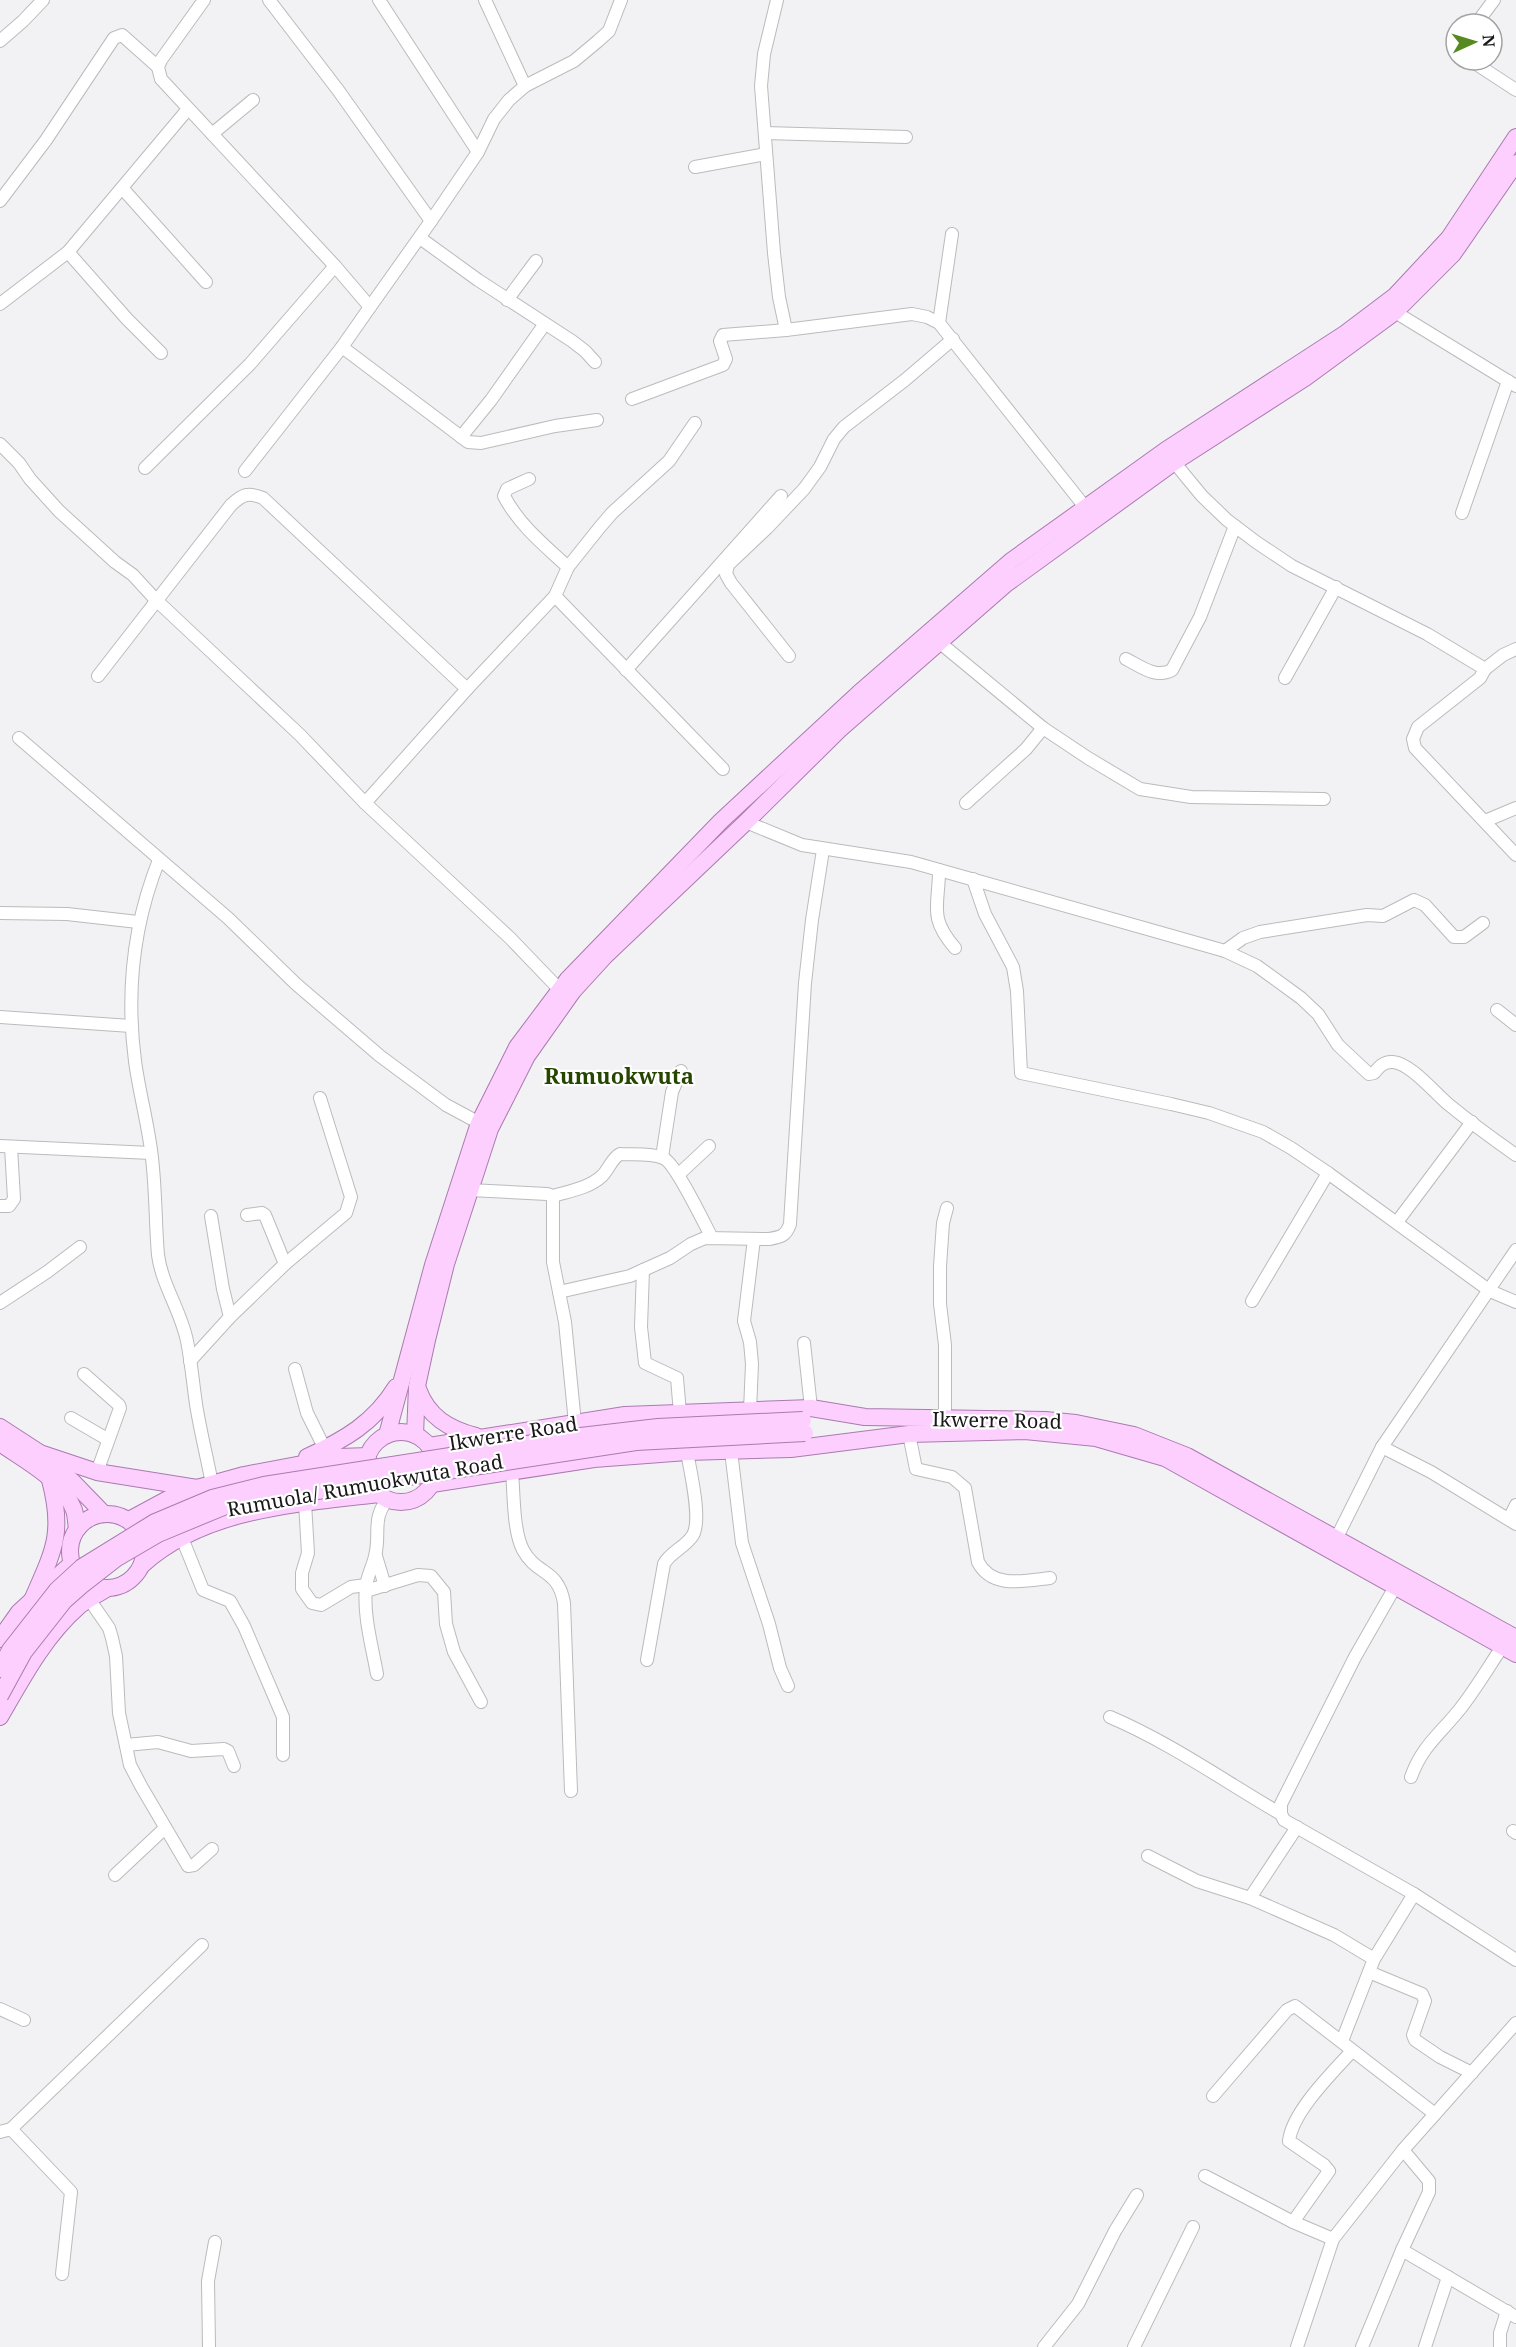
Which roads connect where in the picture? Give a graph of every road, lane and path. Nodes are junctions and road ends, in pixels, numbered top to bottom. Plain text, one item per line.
1 (43, 0) edge
2 (204, 0) edge
3 (269, 0) edge
4 (379, 0) edge
5 (485, 0) edge
6 (621, 0) edge
7 (777, 0) edge
8 (0, 41) edge
9 (158, 67) junction
10 (1488, 72) edge
11 (525, 86) junction
12 (1516, 90) edge
13 (254, 100) dead end
14 (188, 109) junction
15 (765, 133) junction
16 (212, 134) junction
17 (906, 137) dead end
18 (1516, 137) edge
19 (478, 152) junction
20 (766, 154) junction
21 (1516, 163) edge
22 (695, 167) dead end
23 (123, 189) junction
24 (0, 201) edge
25 (431, 221) junction
26 (952, 234) dead end
27 (420, 238) junction
28 (68, 252) junction
29 (536, 261) dead end
30 (335, 266) junction
31 (206, 282) dead end
32 (507, 300) junction
33 (0, 304) edge
34 (370, 308) junction
35 (1395, 312) junction
36 (939, 323) junction
37 (544, 325) junction
38 (786, 330) junction
39 (953, 339) junction
40 (342, 348) junction
41 (161, 353) dead end
42 (595, 362) dead end
43 (1512, 383) edge
44 (632, 399) dead end
45 (597, 420) dead end
46 (695, 423) dead end
47 (460, 437) junction
48 (0, 444) edge
49 (1170, 456) junction
50 (145, 468) dead end
51 (244, 471) dead end
52 (529, 478) dead end
53 (781, 496) dead end
54 (1085, 507) junction
55 (1462, 513) dead end
56 (1234, 526) junction
57 (568, 567) junction
58 (1336, 587) junction
59 (555, 596) junction
60 (155, 599) junction
61 (939, 642) junction
62 (1516, 649) edge
63 (789, 656) dead end
64 (1126, 659) dead end
65 (1485, 669) junction
66 (626, 670) junction
67 (98, 676) dead end
68 (1285, 678) dead end
69 (467, 689) junction
70 (1043, 728) junction
71 (19, 738) dead end
72 (723, 769) dead end
73 (1324, 799) dead end
74 (366, 803) junction
75 (966, 803) dead end
76 (1516, 808) edge
77 (1485, 821) junction
78 (746, 822) junction
79 (823, 850) junction
80 (1516, 855) edge
81 (159, 860) junction
82 (939, 870) junction
83 (973, 879) junction
84 (0, 913) edge
85 (138, 922) junction
86 (1483, 923) dead end
87 (955, 948) dead end
88 (1225, 951) junction
89 (560, 990) junction
90 (1497, 1010) dead end
91 (0, 1017) edge
92 (1516, 1025) edge
93 (131, 1026) junction
94 (681, 1071) dead end
95 (320, 1098) dead end
96 (1472, 1122) junction
97 (484, 1126) junction
98 (710, 1146) dead end
99 (6, 1147) edge
100 (151, 1153) junction
101 (1516, 1155) edge
102 (662, 1157) junction
103 (1328, 1173) junction
104 (678, 1175) junction
105 (469, 1190) junction
106 (553, 1197) junction
107 (0, 1206) edge
108 (947, 1208) dead end
109 (247, 1215) dead end
110 (211, 1216) dead end
111 (1396, 1221) junction
112 (712, 1238) junction
113 (753, 1239) junction
114 (80, 1247) dead end
115 (1516, 1250) edge
116 (285, 1264) junction
117 (644, 1270) junction
118 (1490, 1291) junction
119 (559, 1292) junction
120 (1, 1300) edge
121 (1252, 1300) dead end
122 (1516, 1302) edge
123 (230, 1317) junction
124 (804, 1343) dead end
125 (190, 1361) junction
126 (295, 1369) dead end
127 (404, 1373) junction
128 (84, 1374) dead end
129 (417, 1386) junction
130 (750, 1410) junction
131 (680, 1413) junction
132 (71, 1418) dead end
133 (945, 1419) junction
134 (806, 1420) junction
135 (575, 1423) junction
136 (0, 1427) edge
137 (909, 1434) junction
138 (387, 1435) junction
139 (415, 1435) junction
140 (485, 1438) junction
141 (863, 1438) junction
142 (107, 1439) junction
143 (0, 1443) edge
144 (429, 1446) junction
145 (1382, 1447) junction
146 (325, 1449) junction
147 (731, 1451) junction
148 (687, 1452) junction
149 (40, 1453) junction
150 (368, 1456) junction
151 (285, 1467) junction
152 (97, 1472) junction
153 (512, 1472) junction
154 (50, 1480) junction
155 (432, 1484) junction
156 (205, 1486) junction
157 (383, 1497) junction
158 (305, 1503) junction
159 (1516, 1505) edge
160 (104, 1514) junction
161 (129, 1520) junction
162 (1513, 1521) edge
163 (77, 1529) junction
164 (182, 1538) junction
165 (1336, 1539) junction
166 (376, 1556) junction
167 (72, 1563) junction
168 (142, 1565) junction
169 (1050, 1578) dead end
170 (385, 1586) junction
171 (1395, 1587) junction
172 (366, 1588) junction
173 (105, 1589) junction
174 (33, 1598) junction
175 (89, 1599) junction
176 (0, 1639) edge
177 (1512, 1641) edge
178 (647, 1660) dead end
179 (0, 1669) edge
180 (377, 1674) dead end
181 (788, 1686) dead end
182 (0, 1696) edge
183 (481, 1702) dead end
184 (0, 1717) edge
185 (1110, 1717) dead end
186 (126, 1745) junction
187 (284, 1755) dead end
188 (234, 1766) dead end
189 (1411, 1777) dead end
190 (571, 1791) dead end
191 (1281, 1814) junction
192 (1297, 1827) junction
193 (165, 1828) junction
194 (212, 1849) dead end
195 (1148, 1856) dead end
196 (115, 1875) dead end
197 (1414, 1894) junction
198 (1250, 1898) junction
199 (202, 1945) dead end
200 (1374, 1959) junction
201 (1516, 1960) edge
202 (1369, 1972) junction
203 (0, 2009) edge
204 (24, 2020) dead end
205 (1516, 2023) edge
206 (1341, 2041) junction
207 (1352, 2051) junction
208 (1472, 2073) junction
209 (1213, 2096) dead end
210 (1435, 2114) junction
211 (6, 2130) edge
212 (1403, 2150) junction
213 (1205, 2176) dead end
214 (1137, 2195) dead end
215 (1293, 2222) junction
216 (1193, 2227) dead end
217 (1333, 2239) junction
218 (215, 2242) dead end
219 (1402, 2250) junction
220 (62, 2274) dead end
221 (1448, 2277) junction
222 (1512, 2314) edge
223 (209, 2347) edge
224 (1044, 2347) edge
225 (1134, 2347) edge
226 (1297, 2347) edge
227 (1362, 2347) edge
228 (1425, 2347) edge
229 (1500, 2347) edge

1 - 8 street
2 - 9 street
3 - 25 street
4 - 19 street
5 - 11 street
6 - 11 street
7 - 15 street
9 - 14 street
9 - 24 street
10 - 12 street
11 - 19 street
13 - 16 street
14 - 16 street
14 - 23 street
15 - 17 street
15 - 20 street
16 - 30 street
18 - 49 main road
19 - 25 street
20 - 22 street
20 - 38 street
21 - 35 main road
23 - 28 street
23 - 31 street
25 - 27 street
26 - 36 street
27 - 32 street
27 - 34 street
28 - 33 street
28 - 41 street
29 - 32 street
30 - 34 street
30 - 50 street
32 - 37 street
34 - 40 street
35 - 43 street
35 - 49 main road
36 - 38 street
36 - 39 street
37 - 42 street
37 - 47 street
38 - 44 street
39 - 54 street
39 - 63 street
40 - 47 street
40 - 51 street
43 - 55 street
45 - 47 street
46 - 57 street
48 - 60 street
49 - 54 main road
49 - 56 street
49 - 61 main road
52 - 57 street
53 - 66 street
54 - 89 main road
56 - 58 street
56 - 64 street
57 - 59 street
58 - 65 street
58 - 68 street
59 - 66 street
59 - 69 street
60 - 67 street
60 - 69 street
60 - 74 street
61 - 70 street
61 - 78 main road
62 - 65 street
65 - 77 street
66 - 72 street
69 - 74 street
70 - 73 street
70 - 75 street
71 - 81 street
74 - 89 street
76 - 77 street
77 - 80 street
78 - 79 street
78 - 97 main road
79 - 82 street
79 - 113 street
81 - 85 street
81 - 97 street
82 - 83 street
82 - 87 street
83 - 88 street
83 - 103 street
84 - 85 street
85 - 93 street
86 - 88 street
88 - 96 street
89 - 97 main road
90 - 92 street
91 - 93 street
93 - 100 street
94 - 102 street
95 - 116 street
96 - 101 street
96 - 111 street
97 - 105 main road
97 - 127 main road
98 - 104 street
99 - 100 street
99 - 107 street
100 - 125 street
102 - 104 street
102 - 106 street
103 - 111 street
103 - 121 street
104 - 112 street
105 - 106 street
105 - 129 main road
106 - 119 street
108 - 133 street
109 - 116 street
110 - 123 street
111 - 118 street
112 - 113 street
112 - 117 street
113 - 130 street
114 - 120 street
115 - 118 street
116 - 123 street
117 - 119 street
117 - 131 street
118 - 122 street
118 - 145 street
119 - 135 street
123 - 125 street
124 - 134 street
125 - 156 street
126 - 146 street
127 - 138 main road
127 - 146 main road
128 - 142 street
129 - 139 main road
129 - 140 main road
130 - 131 main road, Ikwerre Road
130 - 134 main road, Ikwerre Road
131 - 135 main road, Ikwerre Road
132 - 142 street
133 - 134 main road, Ikwerre Road
133 - 165 main road, Ikwerre Road
134 - 141 main road
134 - 179 main road, Rumuola/ Rumuokwuta Road, bridge
134 - 182 main road, Rumuola/ Rumuokwuta Road, bridge
135 - 140 main road, Ikwerre Road
136 - 149 main road
137 - 141 main road, Ikwerre Road
137 - 169 street
137 - 171 main road, Ikwerre Road
138 - 139 main road
138 - 150 main road
139 - 144 main road
140 - 144 main road, Ikwerre Road
141 - 147 main road, Ikwerre Road
142 - 152 street
143 - 154 main road
144 - 155 main road
145 - 162 street
145 - 165 street
146 - 151 main road
147 - 148 main road, Ikwerre Road
147 - 181 street
148 - 153 main road, Ikwerre Road
148 - 178 street
149 - 152 main road
149 - 160 main road
150 - 151 main road
150 - 157 main road
151 - 156 main road
152 - 156 main road
153 - 155 main road, Ikwerre Road
153 - 190 street
154 - 163 main road
154 - 174 main road
155 - 157 main road
156 - 161 main road
157 - 158 main road
157 - 166 street
158 - 164 main road
158 - 172 street
159 - 162 street
160 - 161 main road
160 - 163 main road
161 - 168 main road
163 - 167 main road
164 - 168 main road
164 - 187 street
165 - 177 main road, Ikwerre Road
166 - 170 street
166 - 172 street
167 - 173 main road
167 - 174 main road
168 - 173 main road
170 - 172 street
170 - 183 street
171 - 177 main road, Ikwerre Road
171 - 191 street
172 - 180 street
173 - 175 main road
174 - 176 main road
175 - 184 main road
175 - 186 street
177 - 189 street
185 - 191 street
186 - 188 street
186 - 193 street
191 - 192 street
192 - 197 street
192 - 198 street
193 - 194 street
193 - 196 street
195 - 198 street
197 - 200 street
197 - 201 street
198 - 200 street
199 - 211 street
200 - 202 street
202 - 206 street
202 - 208 street
203 - 204 street
205 - 208 street
206 - 207 street
206 - 209 street
207 - 210 street
207 - 215 street
208 - 210 street
210 - 212 street
211 - 220 street
212 - 217 street
212 - 219 street
213 - 215 street
214 - 224 street
215 - 217 street
216 - 225 street
217 - 226 street
218 - 223 street
219 - 221 street
219 - 227 street
221 - 222 street
221 - 228 street
222 - 229 street

